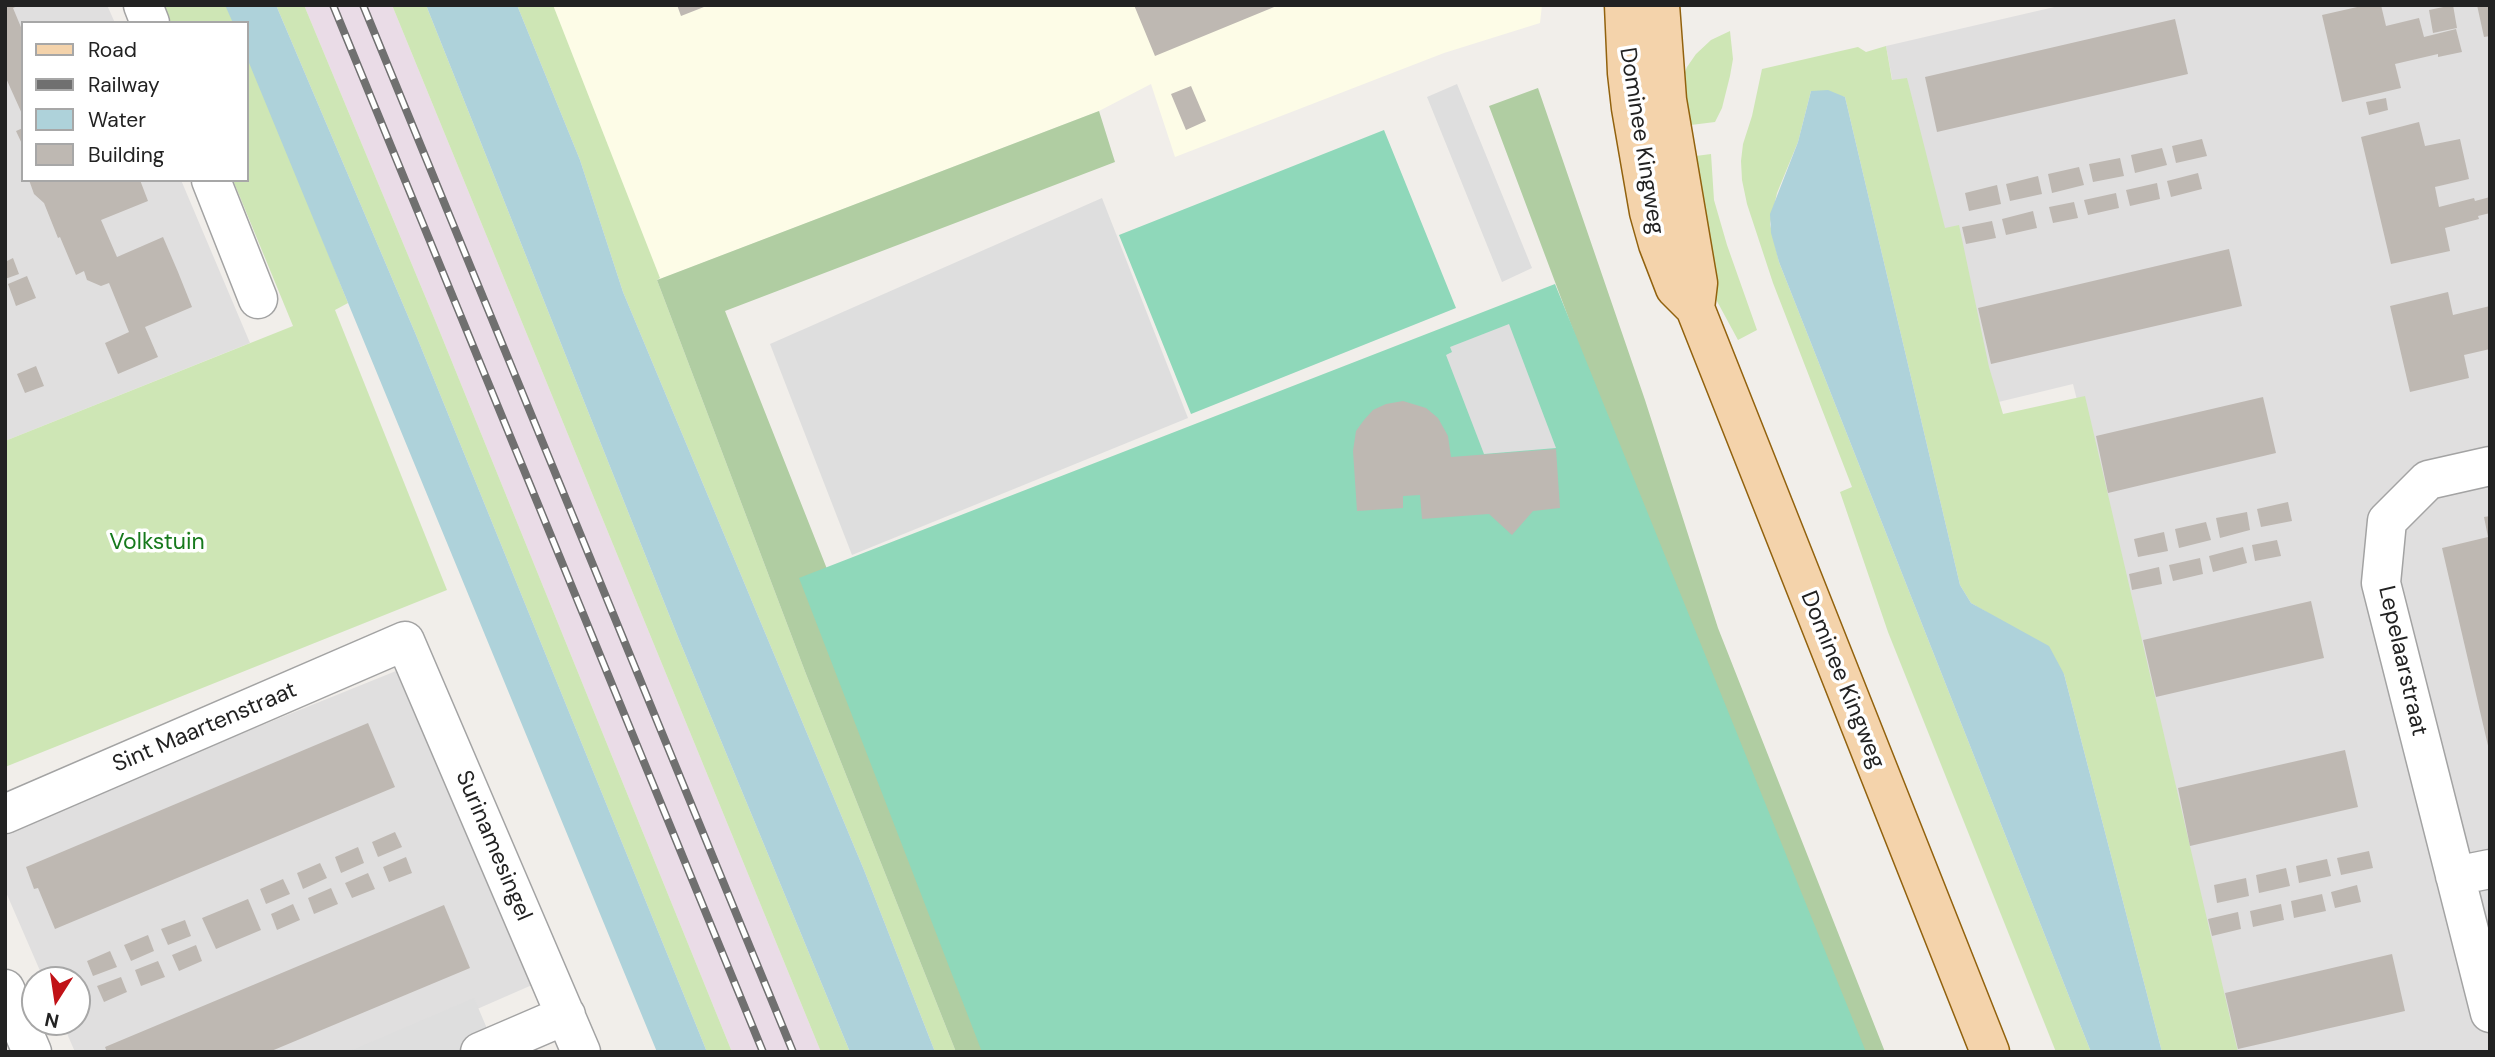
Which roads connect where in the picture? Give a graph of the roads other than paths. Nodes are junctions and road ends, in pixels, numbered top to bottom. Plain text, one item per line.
1 (1624, 5) edge
2 (1660, 5) edge
3 (212, 182) edge
4 (258, 299) dead end
5 (1695, 308) junction
6 (2490, 466) edge
7 (405, 641) joint
8 (5, 814) edge
9 (2472, 872) edge
10 (5, 989) edge
11 (2490, 1013) edge
12 (565, 1015) junction
13 (32, 1052) edge
14 (480, 1052) edge
15 (580, 1052) edge
16 (1990, 1052) edge

1 - 5 main road, Dominee Kingweg
2 - 5 main road, Dominee Kingweg
3 - 4 street
5 - 16 main road, Dominee Kingweg
6 - 9 street, Lepelaarstraat
7 - 8 street, Sint Maartenstraat
7 - 12 street, Surinamesingel
9 - 11 street, Lepelaarstraat
10 - 13 street
12 - 14 street
12 - 15 street, Surinamesingel

